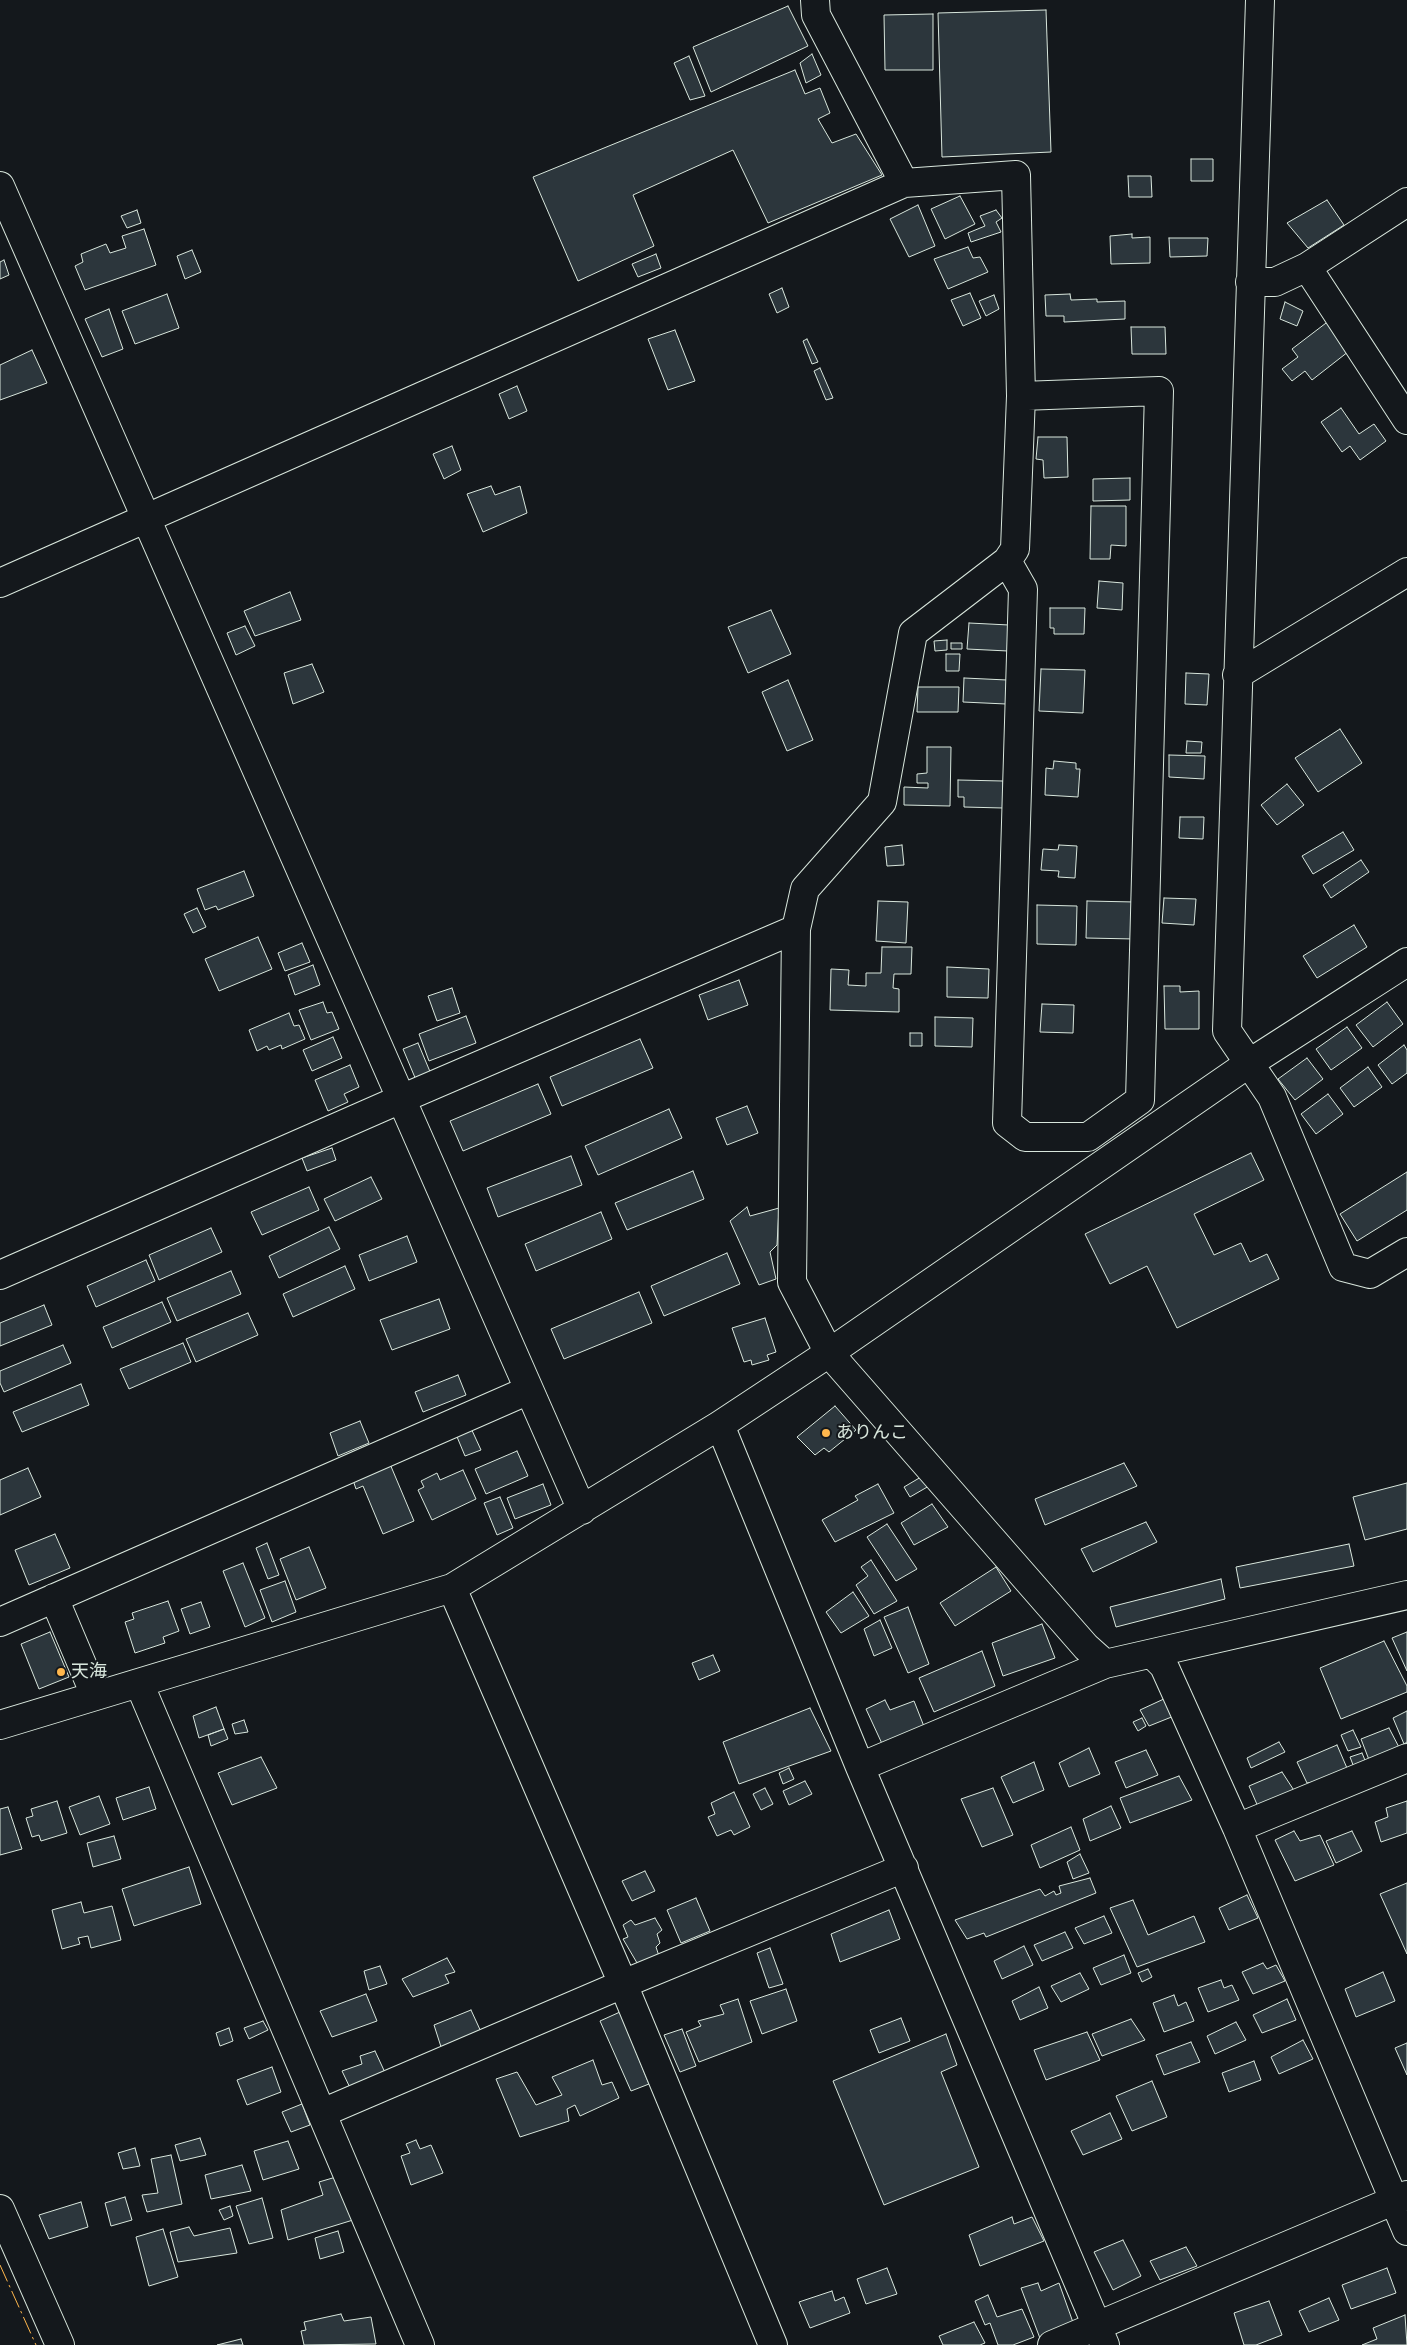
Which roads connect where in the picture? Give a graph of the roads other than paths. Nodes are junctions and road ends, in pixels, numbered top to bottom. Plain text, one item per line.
1 (818, 0) edge
2 (1260, 0) edge
3 (904, 183) junction
4 (0, 186) edge
5 (1407, 202) edge
6 (1307, 267) junction
7 (1250, 282) junction
8 (1021, 396) junction
9 (1407, 420) edge
10 (146, 518) junction
11 (1007, 561) junction
12 (1407, 572) edge
13 (0, 584) edge
14 (1238, 675) junction
15 (796, 929) junction
16 (1407, 962) edge
17 (1248, 1064) junction
18 (401, 1099) junction
19 (1407, 1252) edge
20 (0, 1275) edge
21 (829, 1353) junction
22 (529, 1390) junction
23 (720, 1425) junction
24 (582, 1510) junction
25 (452, 1588) junction
26 (1407, 1595) edge
27 (54, 1598) junction
28 (0, 1622) edge
29 (1152, 1654) junction
30 (1105, 1664) junction
31 (139, 1683) junction
32 (95, 1695) junction
33 (0, 1725) edge
34 (1407, 1758) edge
35 (860, 1767) junction
36 (1237, 1828) junction
37 (904, 1868) junction
38 (623, 1984) junction
39 (322, 2113) junction
40 (1400, 2197) edge
41 (0, 2210) edge
42 (1407, 2231) edge
43 (1101, 2336) edge
44 (60, 2345) edge
45 (420, 2345) edge
46 (773, 2345) edge
47 (1052, 2345) edge

1 - 3 street
2 - 7 street
3 - 8 street
3 - 10 street
4 - 10 street
5 - 6 street
6 - 7 street
6 - 9 street
7 - 14 street
8 - 11 street
8 - 11 street
10 - 13 street
10 - 18 street
11 - 15 street
12 - 14 street
14 - 17 street
15 - 18 street
15 - 21 street
16 - 17 street
17 - 19 street
17 - 21 street
18 - 20 street
18 - 22 street
21 - 23 street
21 - 30 street
22 - 24 street
22 - 27 street
23 - 24 street
23 - 35 street
24 - 25 street
25 - 31 street
25 - 38 street
26 - 29 street
27 - 28 street
27 - 32 street
29 - 30 street
29 - 36 street
30 - 35 street
31 - 32 street
31 - 39 street
32 - 33 street
34 - 36 street
35 - 37 street
36 - 40 street
37 - 38 street
37 - 43 street
38 - 39 street
38 - 46 street
39 - 45 street
40 - 42 street
40 - 43 street
41 - 44 street
43 - 47 street

